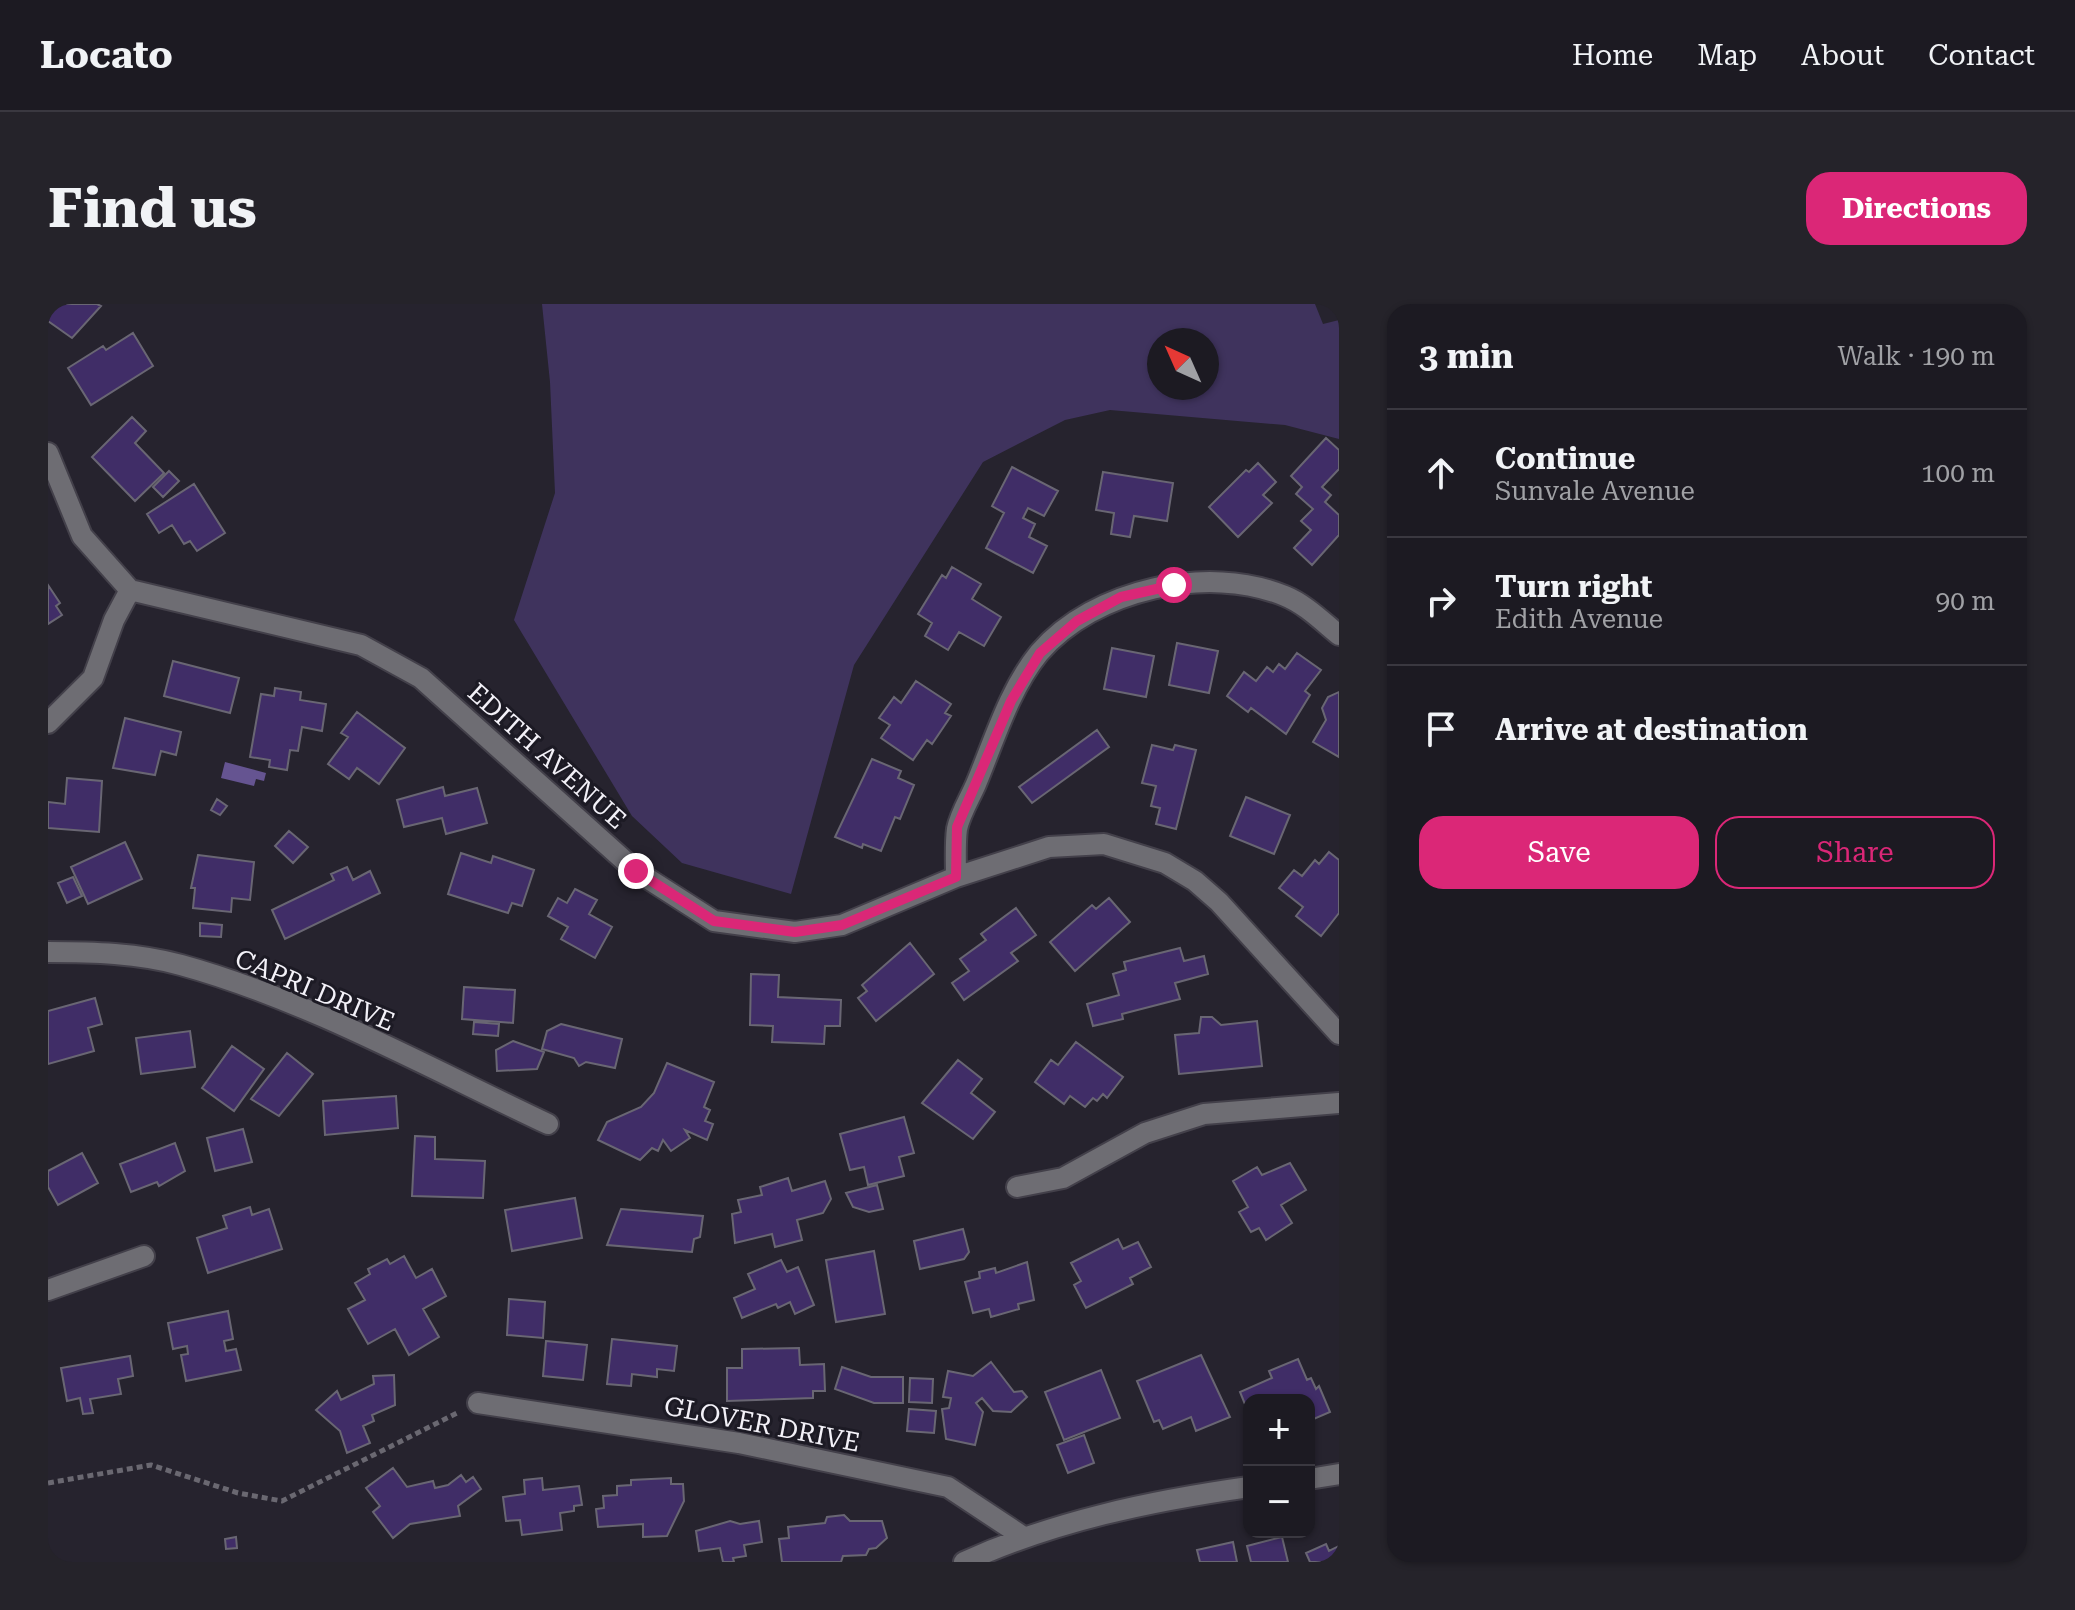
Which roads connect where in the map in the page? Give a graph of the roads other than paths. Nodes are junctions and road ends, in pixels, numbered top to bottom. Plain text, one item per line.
1 (48, 453) edge
2 (130, 590) junction
3 (1339, 635) edge
4 (48, 723) edge
5 (956, 877) junction
6 (48, 952) edge
7 (1339, 1034) edge
8 (1339, 1103) edge
9 (548, 1124) dead end
10 (1017, 1187) dead end
11 (144, 1256) dead end
12 (48, 1290) edge
13 (478, 1403) road end
14 (1339, 1474) edge
15 (1315, 1478) edge
16 (1243, 1488) edge
17 (1022, 1536) junction
18 (964, 1562) edge

1 - 2 street
2 - 4 street
2 - 5 street, EDITH AVENUE
3 - 5 street
5 - 7 street, EDITH AVENUE
6 - 9 street, CAPRI DRIVE
8 - 10 street
11 - 12 street
13 - 17 street, GLOVER DRIVE
14 - 15 street
16 - 17 street
17 - 18 street

